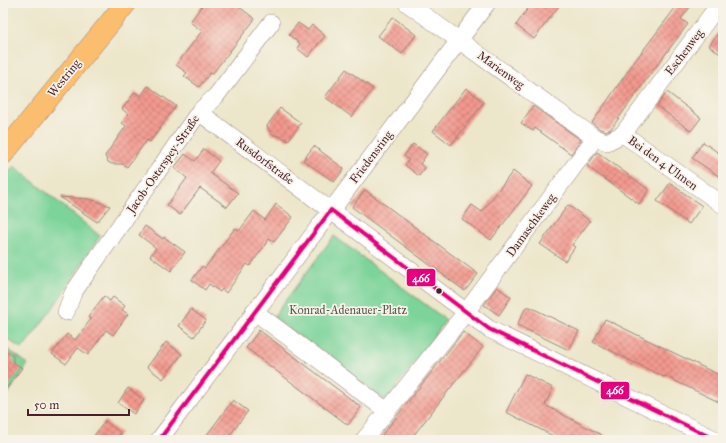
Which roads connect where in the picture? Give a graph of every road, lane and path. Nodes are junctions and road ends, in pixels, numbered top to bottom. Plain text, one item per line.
1 (126, 3) edge
2 (407, 3) edge
3 (488, 3) edge
4 (720, 3) edge
5 (271, 23) dead end
6 (459, 40) junction
7 (647, 101) joint
8 (199, 112) junction
9 (623, 134) junction
10 (595, 138) junction
11 (3, 154) edge
12 (723, 205) edge
13 (331, 210) junction
14 (66, 312) dead end
15 (254, 312) junction
16 (466, 312) junction
17 (387, 411) junction
18 (159, 440) edge
19 (364, 440) edge
20 (716, 440) edge

1 - 11 main road, Westring
2 - 6 street, Marienweg
3 - 6 street, Friedensring
4 - 7 street, Eschenweg
5 - 8 street, Jacob-Osterspey-Straße
6 - 10 street, Marienweg
6 - 13 street, Friedensring
7 - 9 street, Bei den 4 Ulmen
8 - 13 street, Rusdorfstraße
8 - 14 street, Jacob-Osterspey-Straße
9 - 10 street, Bei den 4 Ulmen
9 - 12 street, Bei den 4 Ulmen
10 - 16 street, Damaschkeweg
13 - 15 street, Friedensring
13 - 16 street
15 - 17 street
15 - 18 street, Friedensring
16 - 17 street
16 - 20 street
17 - 19 street

